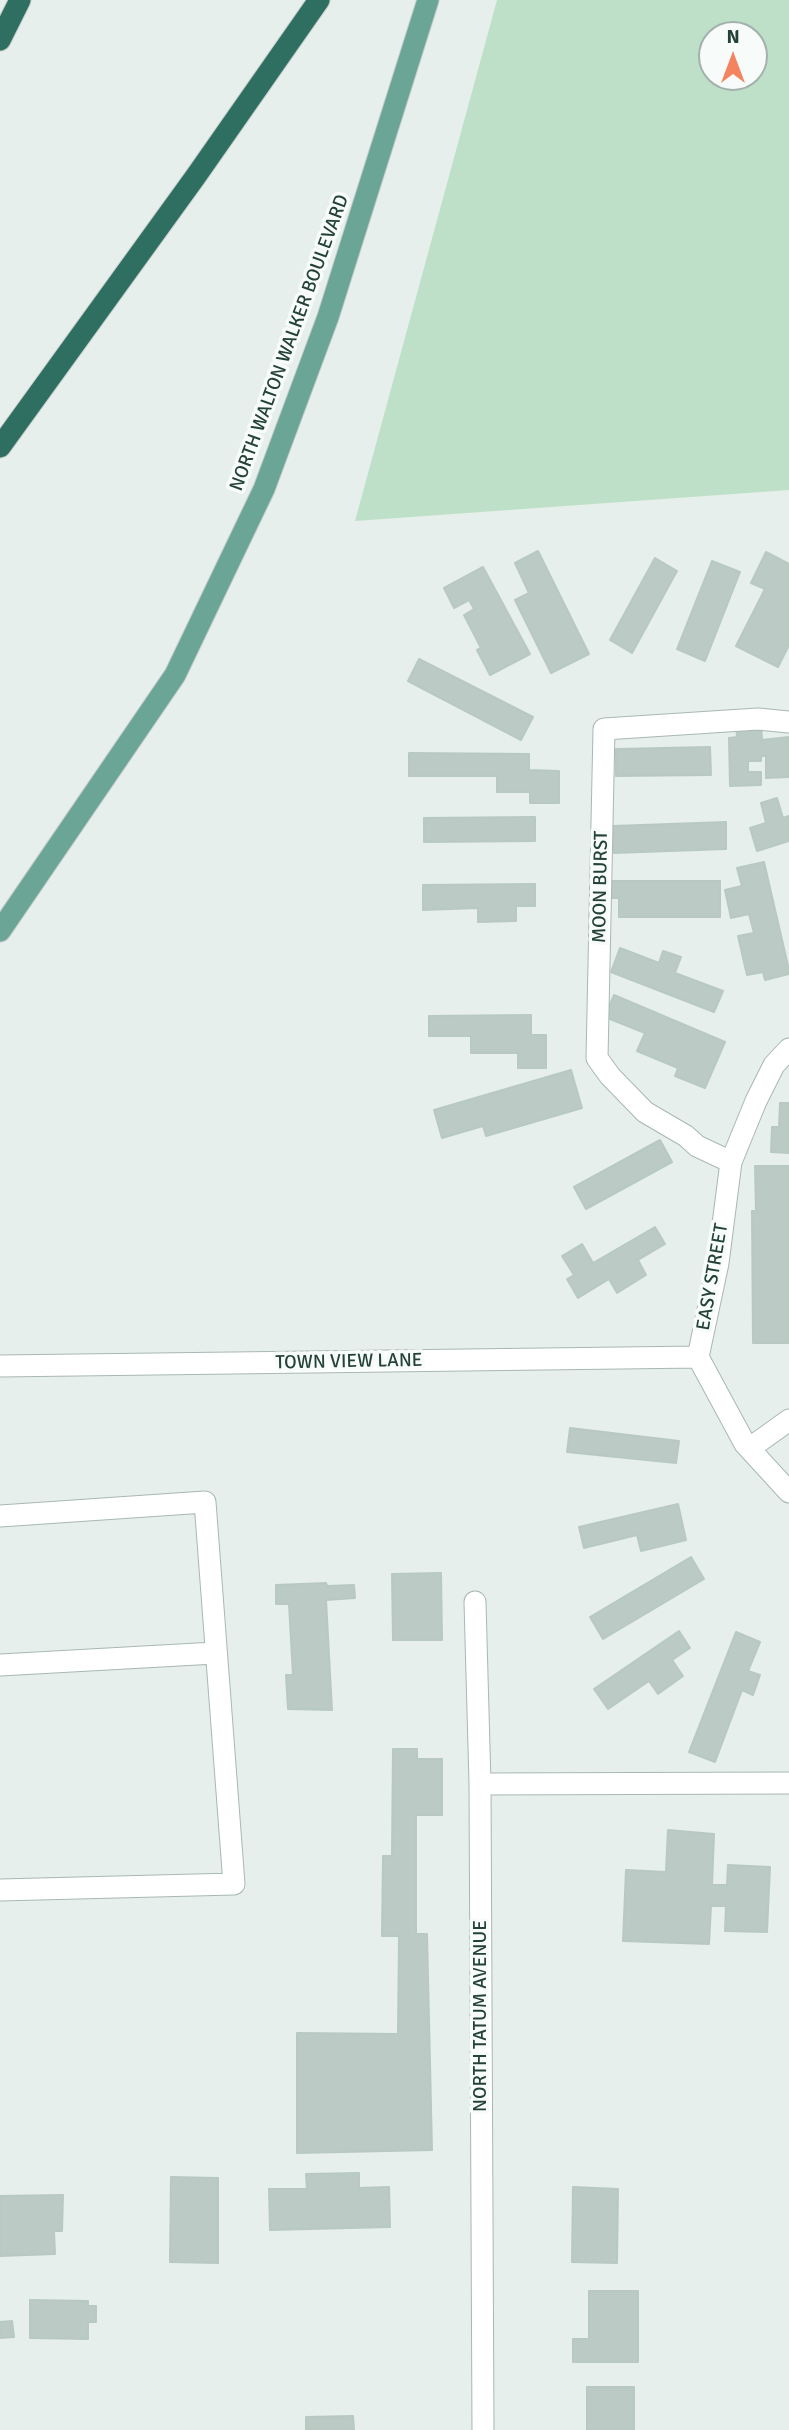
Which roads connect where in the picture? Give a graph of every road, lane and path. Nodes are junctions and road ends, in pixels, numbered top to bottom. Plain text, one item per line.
1 (20, 0) edge
2 (319, 0) edge
3 (428, 0) edge
4 (0, 40) edge
5 (0, 447) edge
6 (789, 722) edge
7 (0, 931) edge
8 (789, 1049) edge
9 (731, 1162) junction
10 (698, 1357) junction
11 (0, 1366) edge
12 (789, 1420) edge
13 (750, 1448) junction
14 (789, 1492) edge
15 (0, 1516) edge
16 (475, 1602) dead end
17 (215, 1653) junction
18 (0, 1665) edge
19 (789, 1783) edge
20 (480, 1784) junction
21 (0, 1890) edge
22 (483, 2430) edge

1 - 4 highway
2 - 5 highway
3 - 7 main road, NORTH WALTON WALKER BOULEVARD
6 - 9 street, MOON BURST
8 - 9 street, EASY STREET
9 - 10 street, EASY STREET
10 - 11 street, TOWN VIEW LANE
10 - 13 street, EASY STREET
12 - 13 street
13 - 14 street, EASY STREET
15 - 17 street
16 - 20 street, NORTH TATUM AVENUE
17 - 18 street
17 - 21 street
19 - 20 street
20 - 22 street, NORTH TATUM AVENUE

